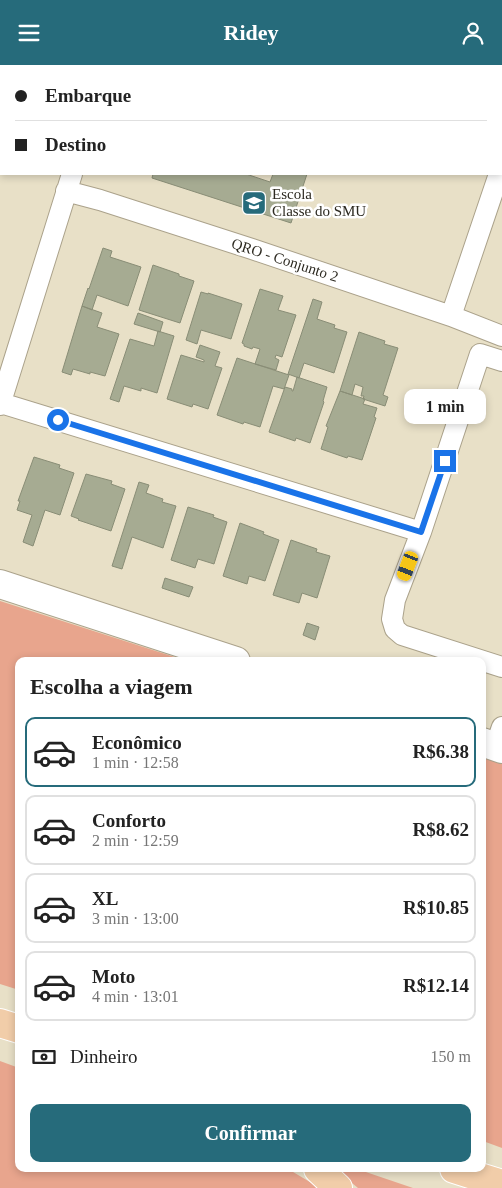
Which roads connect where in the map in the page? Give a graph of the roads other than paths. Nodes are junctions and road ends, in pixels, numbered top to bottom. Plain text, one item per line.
1 (499, 175) edge
2 (69, 182) edge
3 (451, 316) junction
4 (502, 336) edge
5 (502, 361) edge
6 (0, 404) edge
7 (421, 532) junction
8 (0, 584) edge
9 (224, 657) edge
10 (471, 657) edge
11 (486, 662) edge
12 (502, 667) edge
13 (0, 1023) edge
14 (15, 1028) edge
15 (321, 1172) edge
16 (464, 1172) edge
17 (502, 1184) edge
18 (338, 1188) edge

1 - 3 street
2 - 3 street, QRO - Conjunto 2
2 - 6 street
3 - 4 street, QRO - Conjunto 2
5 - 7 street
6 - 7 street
7 - 10 street
8 - 9 main road
11 - 12 street
13 - 14 highway
15 - 18 highway
16 - 17 highway

